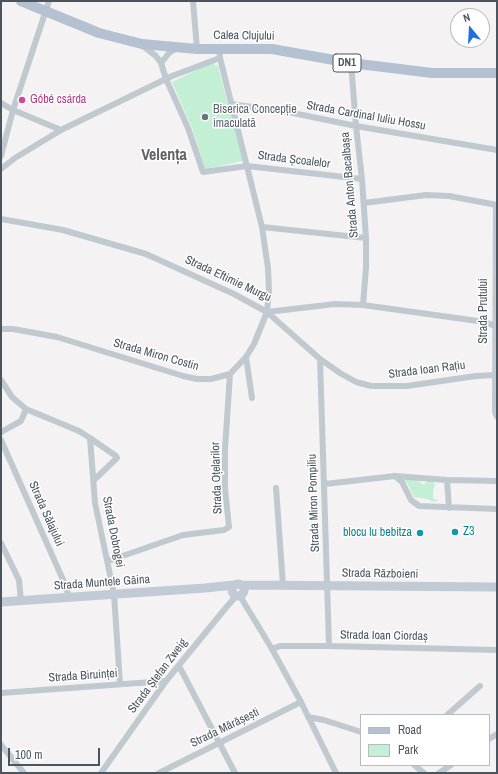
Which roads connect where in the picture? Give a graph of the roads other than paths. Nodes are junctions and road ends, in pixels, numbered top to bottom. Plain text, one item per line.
1 (22, 1) edge
2 (49, 1) edge
3 (193, 1) edge
4 (45, 11) junction
5 (142, 44) junction
6 (179, 48) junction
7 (197, 49) junction
8 (220, 54) junction
9 (161, 63) junction
10 (351, 63) junction
11 (497, 73) edge
12 (166, 79) junction
13 (1, 103) edge
14 (231, 104) junction
15 (14, 110) junction
16 (356, 126) junction
17 (61, 130) junction
18 (497, 150) edge
19 (1, 156) edge
20 (247, 166) junction
21 (1, 169) edge
22 (362, 179) junction
23 (364, 203) junction
24 (497, 205) edge
25 (1, 219) edge
26 (262, 227) junction
27 (366, 238) junction
28 (363, 305) junction
29 (266, 312) junction
30 (496, 328) edge
31 (1, 329) edge
32 (246, 357) junction
33 (320, 359) junction
34 (230, 374) junction
35 (495, 375) junction
36 (1, 380) edge
37 (252, 398) dead end
38 (26, 409) junction
39 (497, 417) edge
40 (1, 432) edge
41 (90, 438) junction
42 (1, 440) edge
43 (395, 476) junction
44 (94, 480) junction
45 (447, 480) junction
46 (497, 481) edge
47 (325, 484) junction
48 (276, 488) dead end
49 (449, 508) junction
50 (497, 510) edge
51 (1, 543) edge
52 (108, 561) junction
53 (283, 585) junction
54 (327, 585) junction
55 (497, 587) edge
56 (238, 591) junction
57 (114, 594) junction
58 (69, 597) junction
59 (22, 601) junction
60 (1, 602) edge
61 (329, 646) junction
62 (272, 649) junction
63 (497, 650) edge
64 (179, 666) junction
65 (166, 681) junction
66 (120, 684) junction
67 (480, 686) dead end
68 (1, 693) edge
69 (301, 702) junction
70 (448, 714) edge
71 (308, 717) junction
72 (360, 732) edge
73 (219, 742) junction
74 (1, 745) edge
75 (415, 766) edge
76 (450, 766) edge
77 (24, 773) edge
78 (101, 773) edge
79 (159, 773) edge
80 (235, 773) edge
81 (336, 773) edge
82 (424, 773) edge
83 (439, 773) edge

1 - 4 main road, Calea Clujului / DN1
2 - 4 street
3 - 7 street
4 - 5 main road, Calea Clujului / DN1
4 - 15 street
5 - 6 main road, Calea Clujului / DN1
5 - 9 street
6 - 7 main road, Calea Clujului / DN1
6 - 9 street
7 - 8 main road, Calea Clujului / DN1
8 - 10 main road, Calea Clujului / DN1
8 - 12 street
8 - 14 street
9 - 12 street
10 - 11 main road, Calea Clujului / DN1
10 - 16 street, Strada Anton Bacalbașa
12 - 17 street
12 - 20 street, Strada Școalelor
13 - 15 street
14 - 16 street, Strada Cardinal Iuliu Hossu
14 - 20 street
15 - 17 street
15 - 19 street
16 - 18 street, Strada Cardinal Iuliu Hossu
16 - 22 street, Strada Anton Bacalbașa
17 - 21 street
20 - 22 street, Strada Școalelor
20 - 26 street
22 - 23 street, Strada Anton Bacalbașa
23 - 24 street
23 - 27 street, Strada Anton Bacalbașa
24 - 30 street, Strada Prutului
25 - 29 street, Strada Eftimie Murgu
26 - 27 street
26 - 29 street
27 - 28 street, Strada Anton Bacalbașa
28 - 29 street, Strada Eftimie Murgu
28 - 30 street, Strada Eftimie Murgu
29 - 32 street
29 - 33 street, Strada Ioan Rațiu
30 - 35 street, Strada Prutului
31 - 34 street, Strada Miron Costin
32 - 34 street
32 - 37 street
33 - 35 street, Strada Ioan Rațiu
33 - 47 street, Strada Miron Pompiliu
34 - 52 street, Strada Oțelarilor
35 - 39 street, Strada Prutului
36 - 38 street
38 - 40 street
38 - 41 street
41 - 44 street, Strada Dobrogei
41 - 44 street
42 - 58 street, Strada Sălajului
43 - 45 street
43 - 47 street
43 - 49 street
44 - 52 street, Strada Dobrogei
45 - 46 street
45 - 49 street
47 - 54 street, Strada Miron Pompiliu
48 - 53 street
49 - 50 street
51 - 59 street
52 - 57 street, Strada Dobrogei
53 - 54 street, Strada Războieni
53 - 56 street, Strada Războieni
54 - 55 street, Strada Războieni
54 - 61 street, Strada Miron Pompiliu
56 - 57 street, Strada Muntele Găina
56 - 62 street
56 - 64 street, Strada Ștefan Zweig
57 - 58 street, Strada Muntele Găina
57 - 66 street, Strada Dobrogei
58 - 59 street, Strada Muntele Găina
59 - 60 street, Strada Muntele Găina
61 - 62 street, Strada Ioan Ciordaș
61 - 63 street, Strada Ioan Ciordaș
62 - 69 street
64 - 65 street, Strada Ștefan Zweig
64 - 73 street
65 - 66 street, Strada Biruinței
65 - 78 street, Strada Ștefan Zweig
66 - 68 street, Strada Biruinței
67 - 70 street
69 - 71 street
69 - 73 street, Strada Mărășești
71 - 72 street
71 - 81 street
73 - 79 street, Strada Mărășești
73 - 80 street
74 - 77 street
75 - 82 street
76 - 83 street

